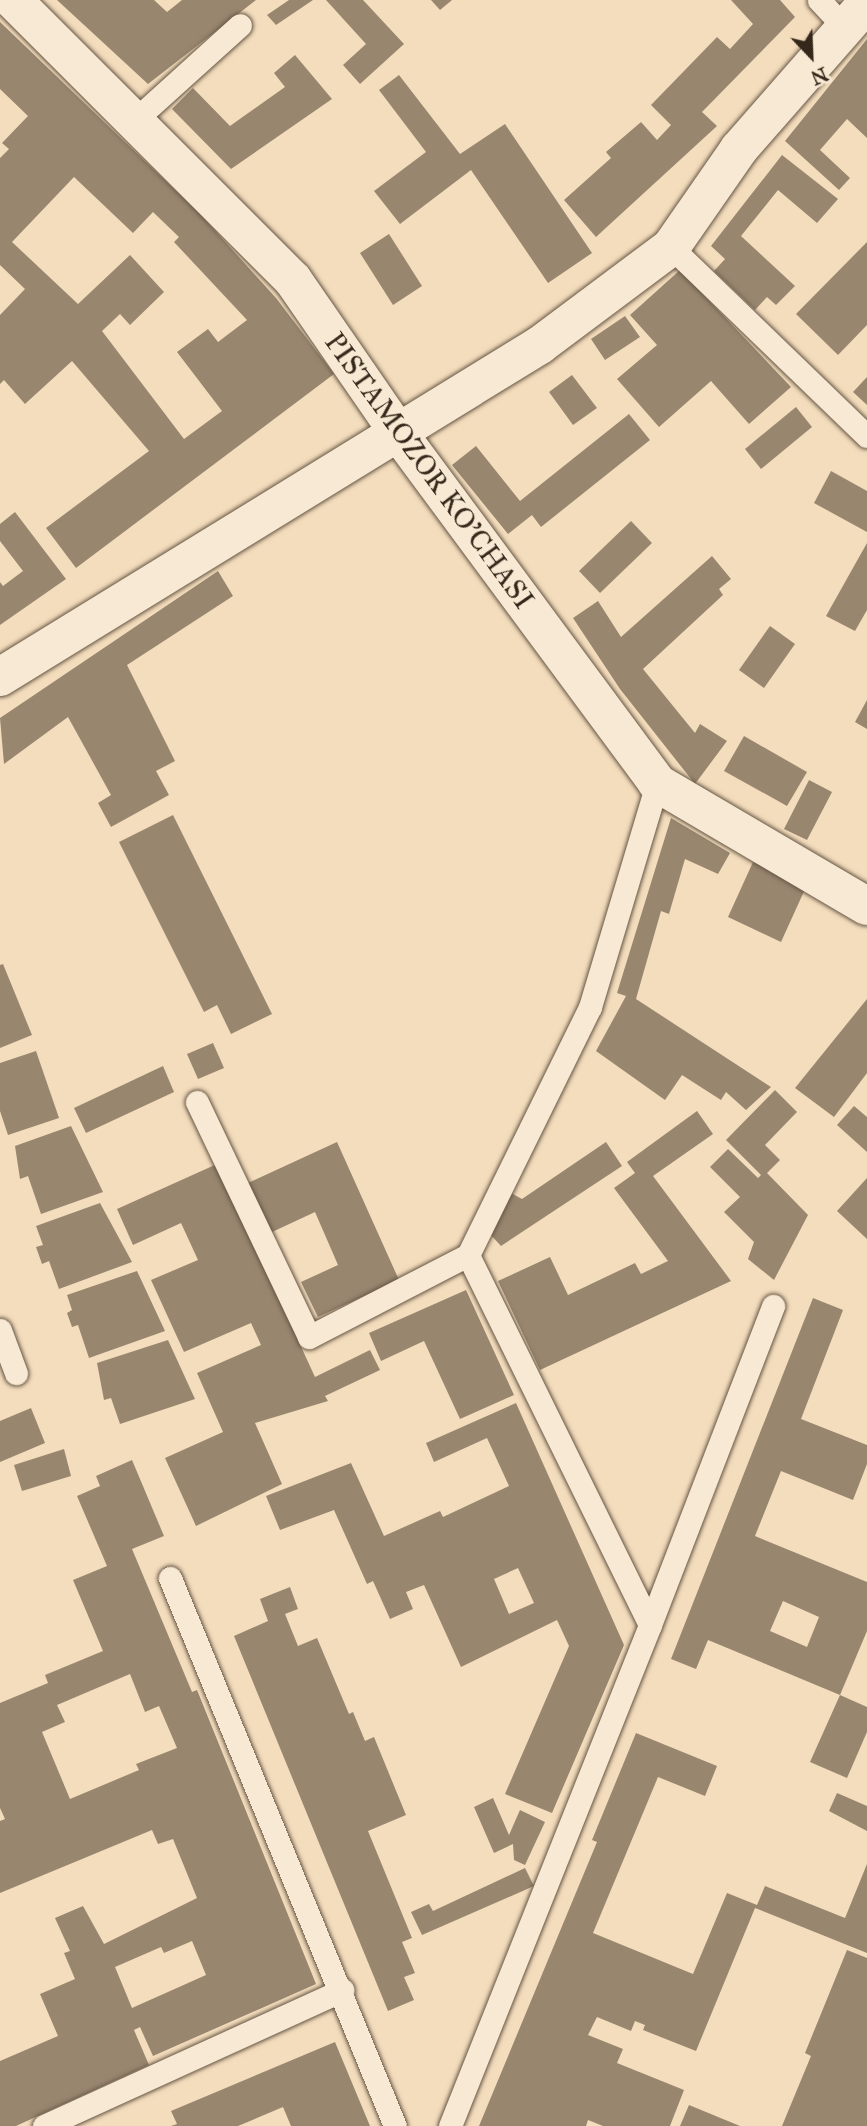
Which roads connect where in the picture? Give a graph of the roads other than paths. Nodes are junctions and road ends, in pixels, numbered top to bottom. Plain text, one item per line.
1 (13, 0) edge
2 (819, 0) edge
3 (856, 16) edge
4 (240, 25) dead end
5 (136, 119) junction
6 (671, 247) junction
7 (397, 431) junction
8 (867, 436) edge
9 (0, 677) edge
10 (657, 783) junction
11 (867, 906) edge
12 (197, 1102) dead end
13 (468, 1255) junction
14 (773, 1306) dead end
15 (0, 1330) edge
16 (16, 1373) dead end
17 (170, 1577) dead end
18 (650, 1625) junction
19 (342, 1990) junction
20 (44, 2126) edge
21 (395, 2126) edge
22 (450, 2126) edge

1 - 5 street, PISTAMOZOR KO'CHASI
2 - 3 lane
3 - 6 street
4 - 5 lane
5 - 7 street, PISTAMOZOR KO'CHASI
6 - 7 street
6 - 8 lane
7 - 9 street
7 - 10 street, PISTAMOZOR KO'CHASI
10 - 11 street, PISTAMOZOR KO'CHASI
10 - 13 lane
12 - 13 lane
13 - 18 lane
14 - 18 lane
15 - 16 lane
17 - 19 lane
18 - 22 lane
19 - 20 lane
19 - 21 lane

